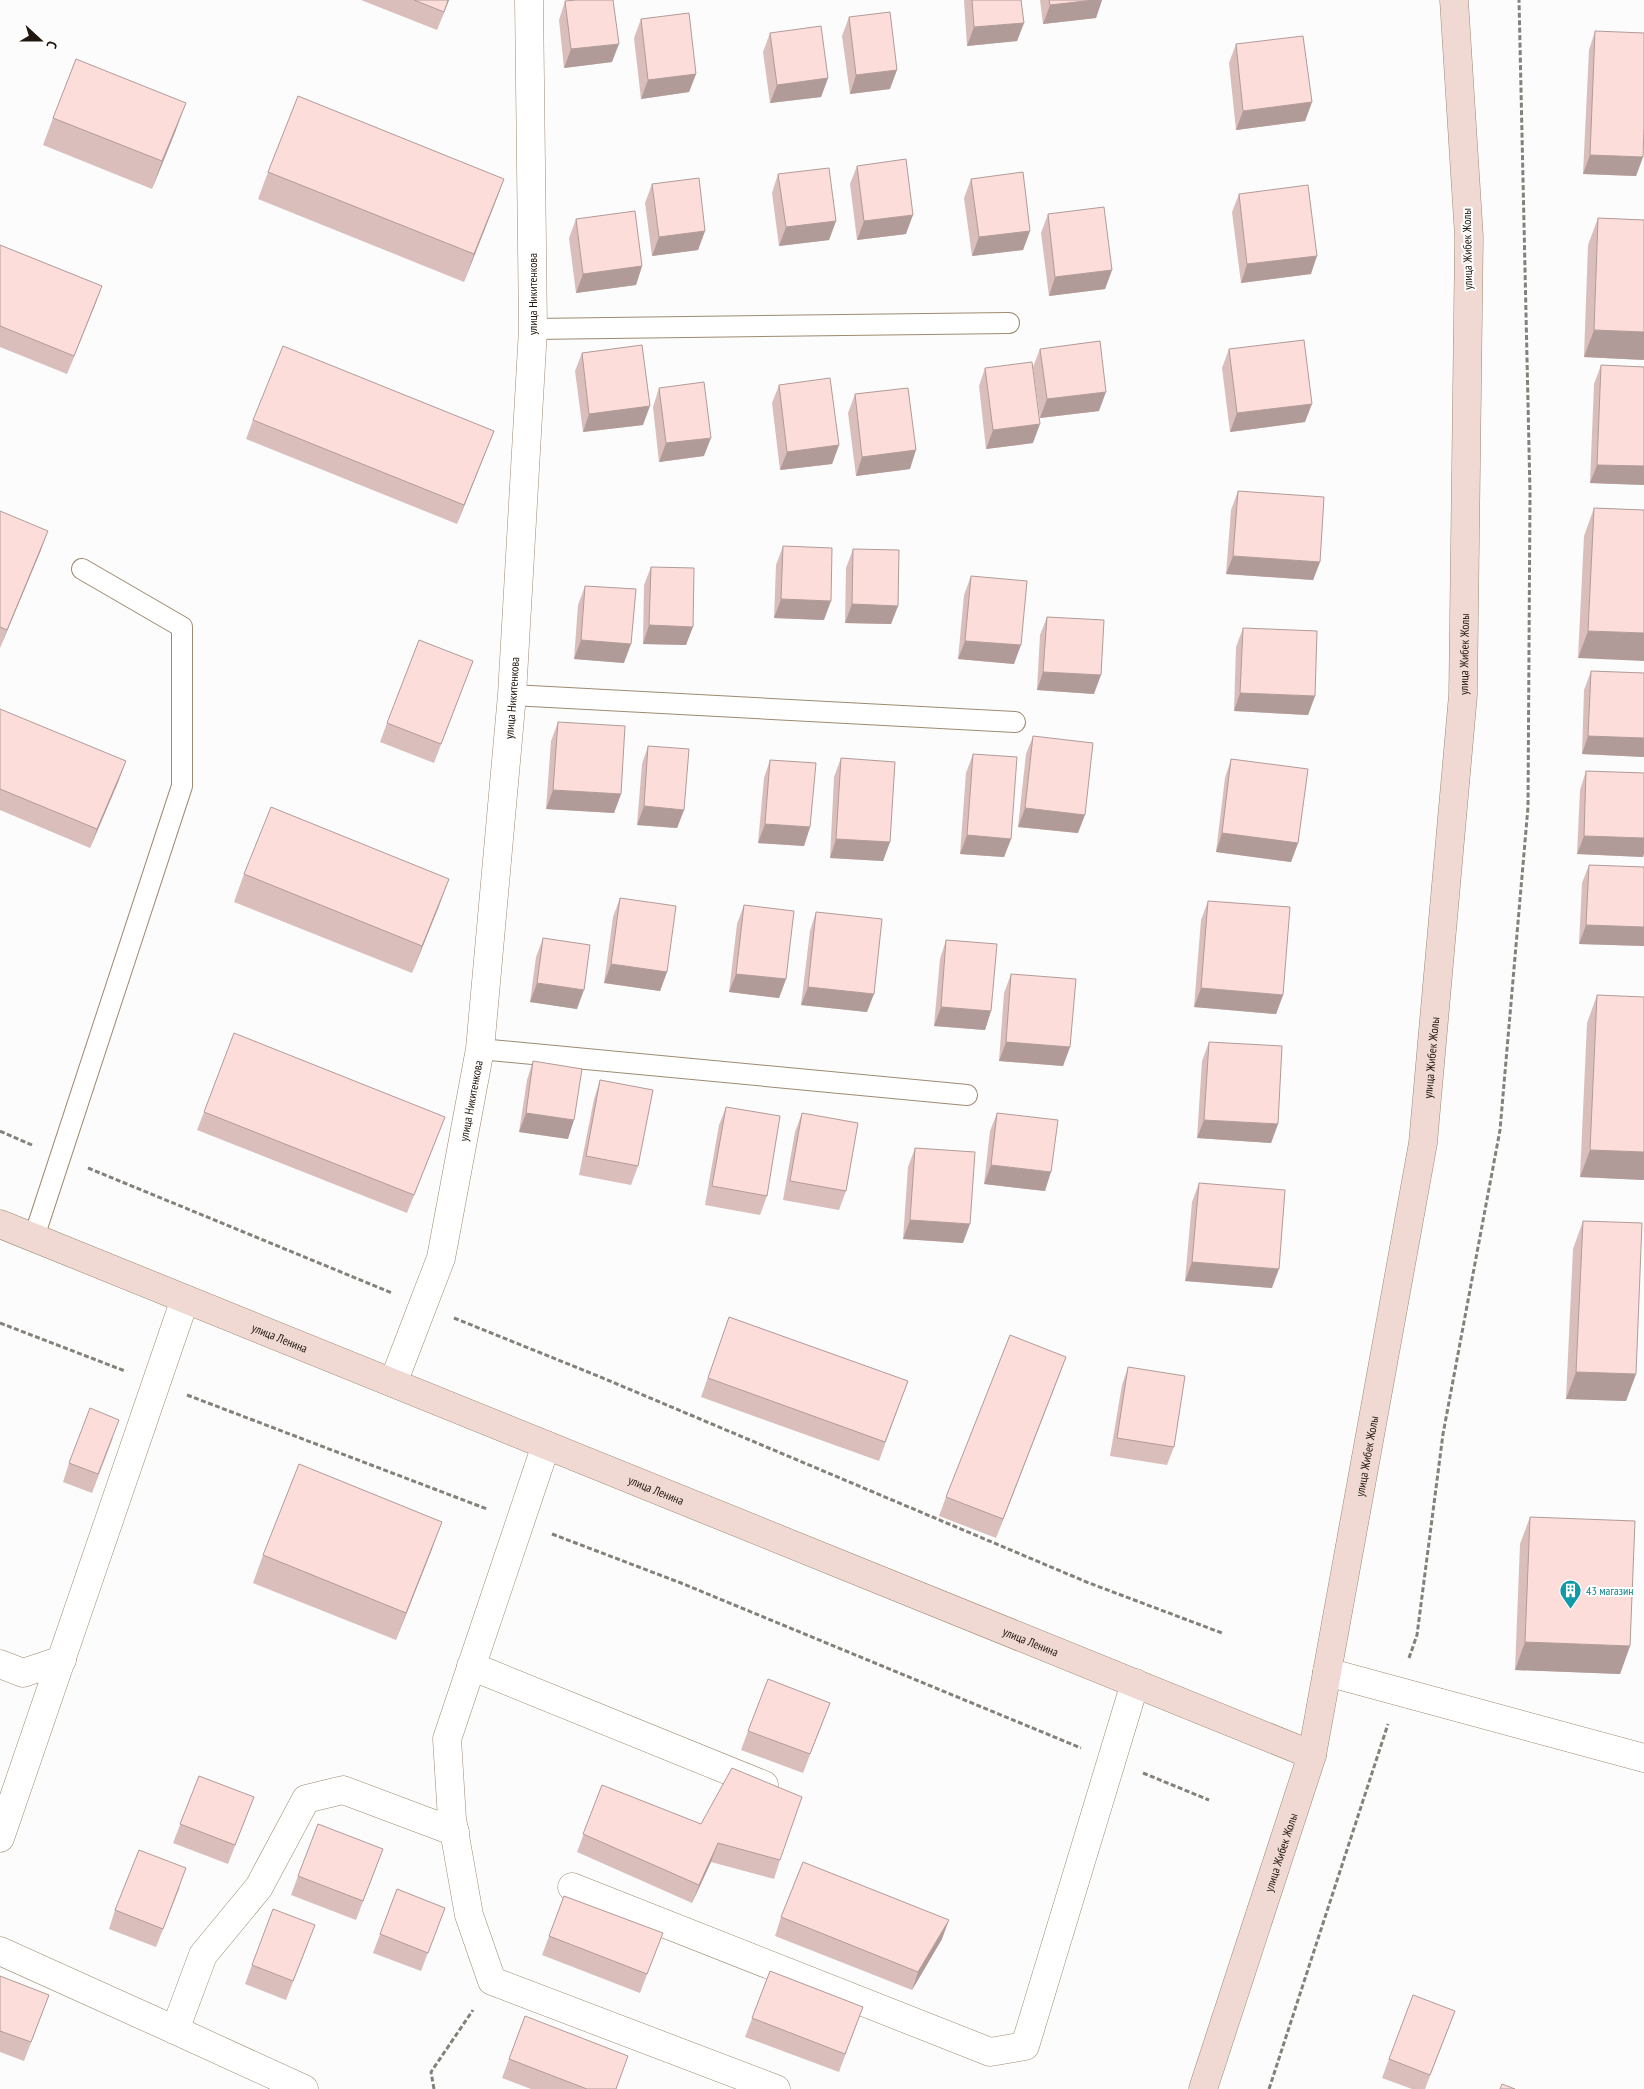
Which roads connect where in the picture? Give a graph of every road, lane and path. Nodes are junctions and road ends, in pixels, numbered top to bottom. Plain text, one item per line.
1 (528, 0) edge
2 (1454, 0) edge
3 (1008, 323) dead end
4 (533, 329) junction
5 (82, 569) dead end
6 (512, 695) junction
7 (1015, 722) dead end
8 (480, 1049) junction
9 (967, 1095) dead end
10 (0, 1132) edge
11 (36, 1147) dead end
12 (81, 1166) dead end
13 (0, 1224) edge
14 (34, 1237) junction
15 (398, 1296) dead end
16 (185, 1299) junction
17 (453, 1318) dead end
18 (0, 1323) edge
19 (156, 1383) junction
20 (393, 1383) junction
21 (546, 1445) junction
22 (520, 1521) junction
23 (1222, 1633) dead end
24 (62, 1660) junction
25 (0, 1664) edge
26 (472, 1666) junction
27 (1327, 1672) junction
28 (1135, 1683) junction
29 (1312, 1755) junction
30 (1644, 1758) edge
31 (1111, 1760) junction
32 (782, 1792) edge
33 (1209, 1800) dead end
34 (455, 1832) junction
35 (0, 1838) edge
36 (572, 1887) dead end
37 (0, 1950) edge
38 (492, 1981) junction
39 (174, 2030) junction
40 (304, 2089) edge
41 (434, 2089) edge
42 (776, 2089) edge
43 (1203, 2089) edge

1 - 4 street, улица Никитенкова
2 - 27 street, улица Жибек Жолы
3 - 4 lane
4 - 6 street, улица Никитенкова
5 - 14 lane
6 - 7 lane
6 - 8 street, улица Никитенкова
8 - 9 lane
8 - 20 street, улица Никитенкова
10 - 11 path
12 - 15 path
13 - 14 street, улица Ленина
14 - 16 street, улица Ленина
16 - 19 street
16 - 20 street, улица Ленина
17 - 23 path
18 - 19 path
19 - 22 path
19 - 24 street
20 - 21 street, улица Ленина
21 - 22 street
21 - 28 street, улица Ленина
22 - 26 street
22 - 31 path
24 - 25 street
24 - 35 street
26 - 32 street
26 - 34 street
27 - 29 street, улица Жибек Жолы
27 - 30 street
28 - 29 street, улица Ленина
28 - 31 street
29 - 43 street, улица Жибек Жолы
31 - 33 path
31 - 36 street
34 - 38 street
34 - 39 street
37 - 39 street
38 - 41 path
38 - 42 street
39 - 40 street

